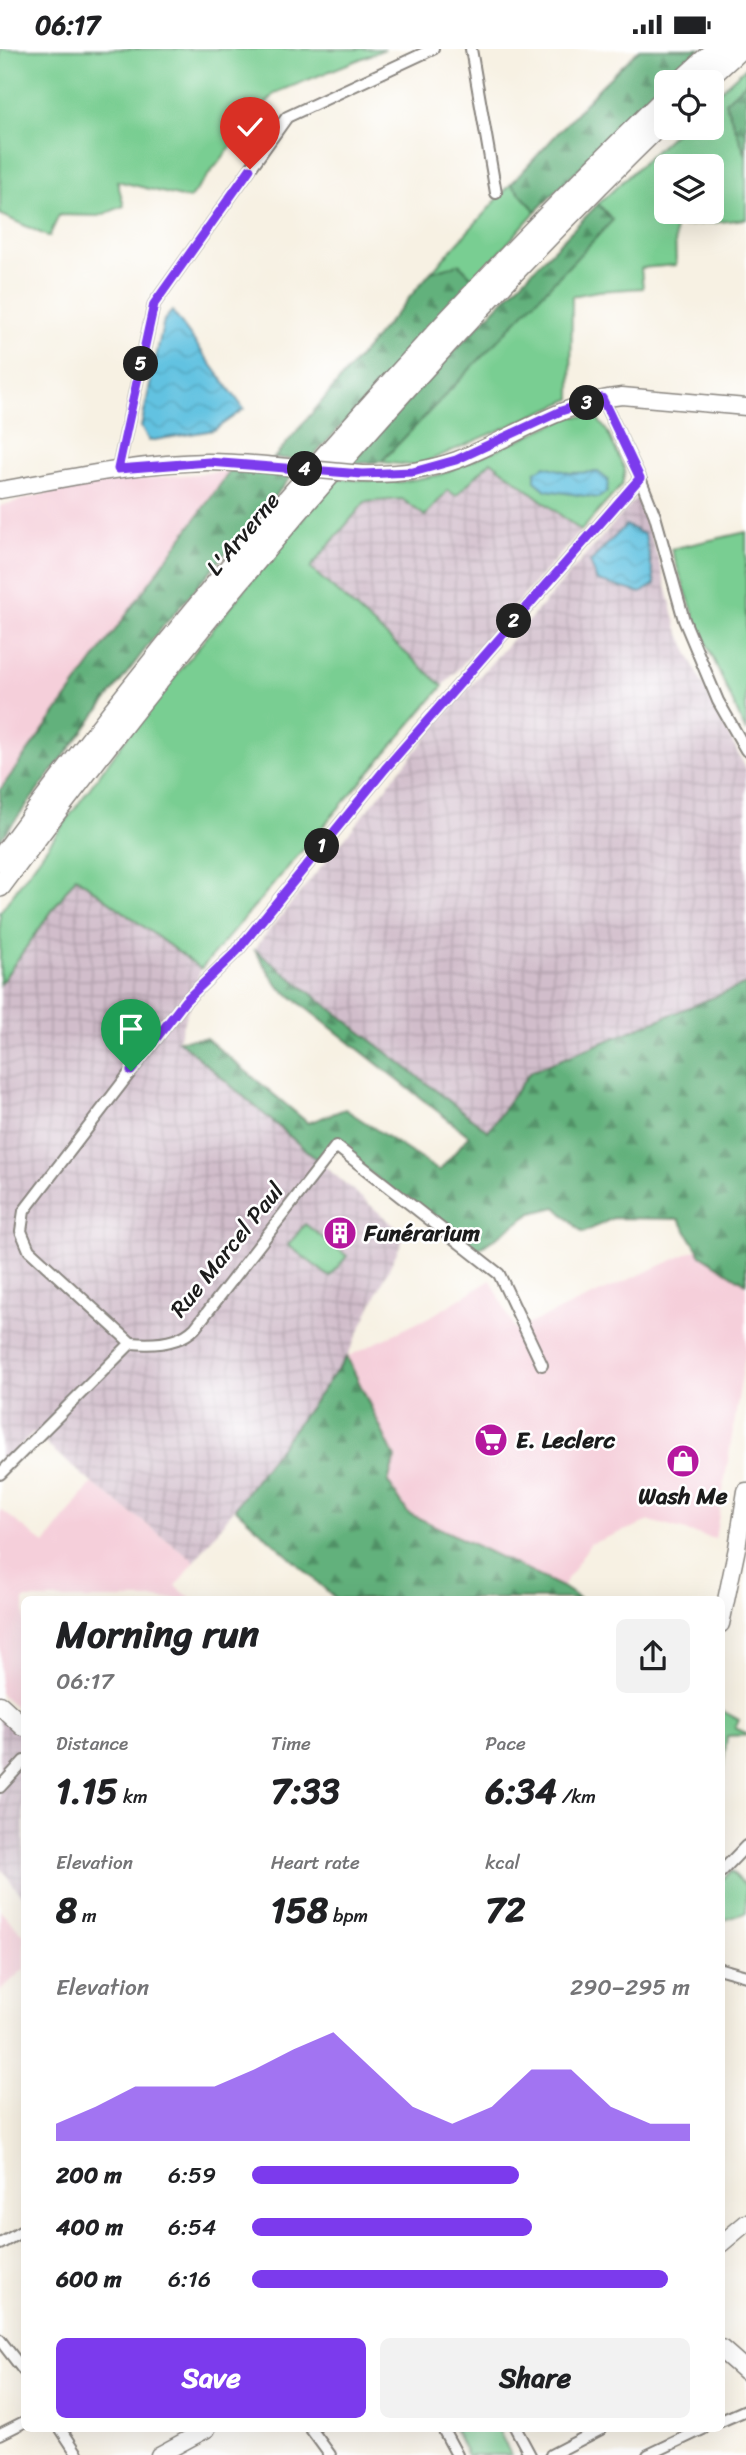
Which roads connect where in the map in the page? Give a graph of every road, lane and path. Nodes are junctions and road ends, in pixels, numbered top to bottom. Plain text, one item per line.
1 (433, 49) edge
2 (471, 49) edge
3 (717, 49) edge
4 (738, 49) edge
5 (694, 70) edge
6 (716, 70) edge
7 (654, 110) edge
8 (654, 130) edge
9 (496, 193) dead end
10 (602, 398) junction
11 (746, 407) edge
12 (118, 469) junction
13 (640, 478) junction
14 (0, 490) edge
15 (746, 750) edge
16 (0, 860) edge
17 (0, 885) edge
18 (131, 1343) junction
19 (542, 1365) dead end
20 (0, 1474) edge
21 (746, 1491) edge
22 (744, 1517) edge
23 (725, 1605) edge
24 (0, 1705) edge
25 (21, 1724) edge
26 (21, 1764) edge
27 (0, 1787) edge
28 (746, 1846) edge
29 (725, 1868) edge
30 (725, 1970) edge
31 (746, 1976) edge
32 (746, 2223) edge
33 (21, 2231) edge
34 (725, 2241) edge
35 (0, 2244) edge
36 (0, 2340) edge
37 (725, 2353) edge
38 (21, 2367) edge
39 (746, 2371) edge
40 (746, 2410) edge
41 (725, 2419) edge
42 (21, 2424) edge
43 (63, 2432) edge
44 (201, 2432) edge
45 (313, 2432) edge
46 (445, 2432) edge
47 (518, 2432) edge
48 (595, 2432) edge
49 (697, 2432) edge
50 (0, 2434) edge
51 (670, 2444) junction
52 (78, 2455) edge
53 (159, 2455) edge
54 (330, 2455) edge
55 (457, 2455) edge
56 (530, 2455) edge
57 (551, 2455) edge
58 (648, 2455) edge
59 (678, 2455) edge

1 - 12 street
2 - 9 street
3 - 5 highway
4 - 6 highway
7 - 16 highway, L'Arverne
8 - 17 highway, L'Arverne
10 - 11 street
10 - 12 street, bridge
10 - 13 street
12 - 14 street
13 - 15 street
13 - 18 street
18 - 19 street, Rue Marcel Paul
18 - 20 street
21 - 22 street
22 - 23 street
24 - 25 main road
26 - 27 street
28 - 29 street
30 - 31 street
32 - 34 street
33 - 35 street
36 - 38 street
37 - 39 main road
40 - 41 street
42 - 50 street
43 - 52 street
44 - 53 street
45 - 54 street
46 - 55 street
47 - 56 street
48 - 57 street
49 - 51 street
51 - 58 street
51 - 59 street

